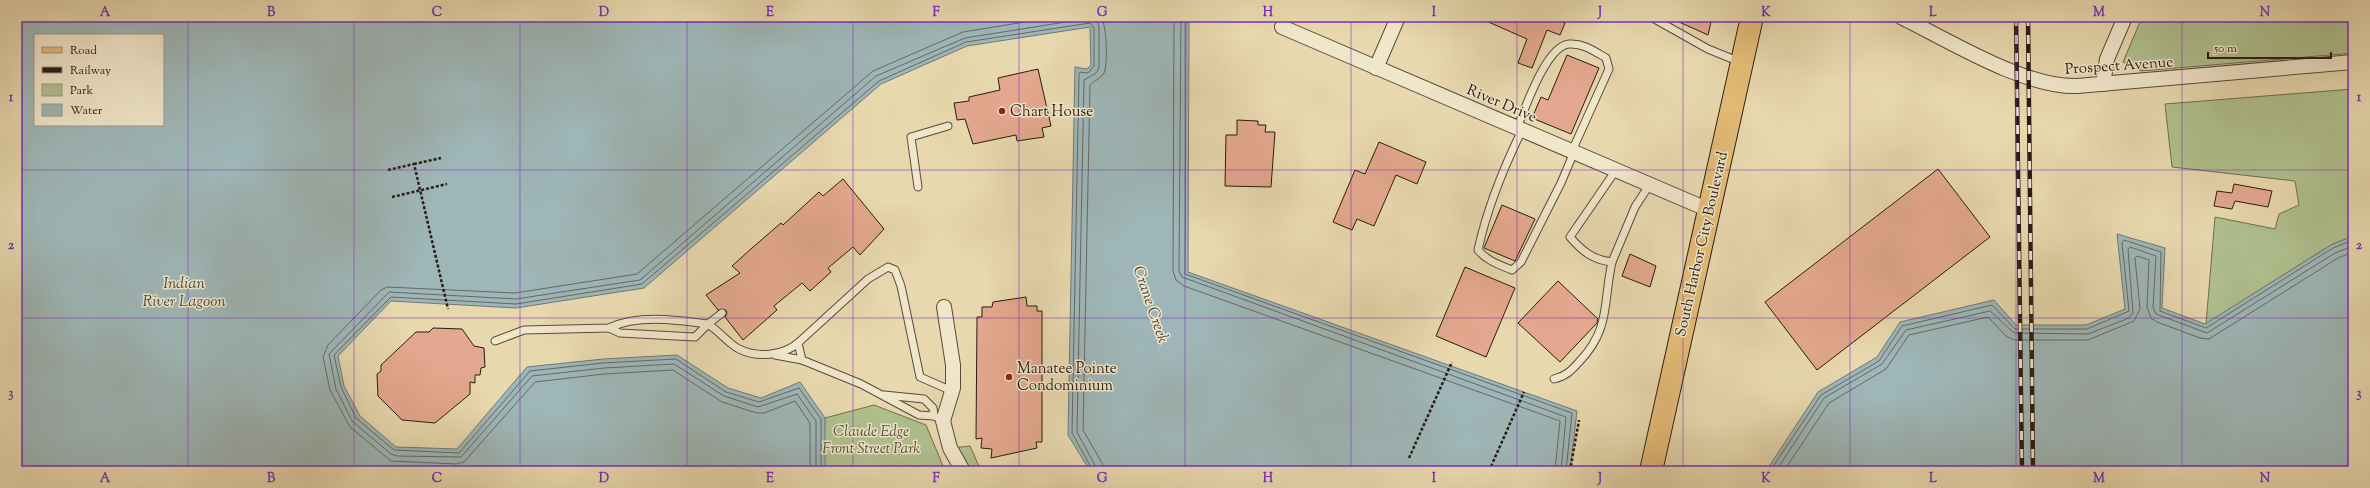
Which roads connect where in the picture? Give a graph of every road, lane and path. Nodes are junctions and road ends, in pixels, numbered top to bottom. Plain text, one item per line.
1 (1398, 17) edge
2 (1651, 17) edge
3 (1752, 17) edge
4 (1901, 17) edge
5 (2125, 17) edge
6 (1282, 27) dead end
7 (1742, 62) junction
8 (2353, 62) edge
9 (1376, 68) junction
10 (2103, 84) junction
11 (948, 126) dead end
12 (1520, 129) junction
13 (1573, 152) junction
14 (442, 158) dead end
15 (414, 164) junction
16 (388, 170) dead end
17 (1616, 170) junction
18 (446, 184) dead end
19 (1650, 184) junction
20 (918, 187) dead end
21 (420, 191) junction
22 (392, 197) dead end
23 (1709, 210) junction
24 (1612, 262) junction
25 (944, 307) dead end
26 (448, 309) dead end
27 (722, 313) dead end
28 (708, 324) junction
29 (609, 328) junction
30 (495, 342) dead end
31 (798, 343) junction
32 (773, 354) junction
33 (802, 360) junction
34 (1452, 362) dead end
35 (1554, 379) dead end
36 (952, 391) junction
37 (1524, 392) dead end
38 (884, 395) junction
39 (939, 418) junction
40 (1579, 420) dead end
41 (1409, 458) dead end
42 (963, 471) edge
43 (1489, 471) edge
44 (1570, 471) edge
45 (1651, 471) edge

1 - 9 street
2 - 7 lane
3 - 7 main road, South Harbor City Boulevard
4 - 10 street, Prospect Avenue
5 - 10 street
6 - 9 street, River Drive
7 - 23 main road, South Harbor City Boulevard
8 - 10 street, Prospect Avenue
9 - 12 street, River Drive
11 - 20 lane
12 - 13 street, River Drive
12 - 13 lane
12 - 13 lane
13 - 17 street, River Drive
14 - 15 path
15 - 16 path
15 - 21 path
17 - 19 street, River Drive
17 - 24 lane
18 - 21 path
19 - 23 street, River Drive
19 - 24 lane
21 - 22 path
21 - 26 path
23 - 45 main road, South Harbor City Boulevard
24 - 35 lane
25 - 36 street
27 - 28 lane
28 - 29 lane
28 - 29 lane
28 - 32 lane
29 - 30 lane
31 - 32 lane
31 - 33 lane
31 - 36 lane
32 - 33 lane
33 - 38 lane
34 - 41 path
36 - 39 street
37 - 43 path
38 - 39 lane
38 - 39 lane
39 - 42 street
40 - 44 path

